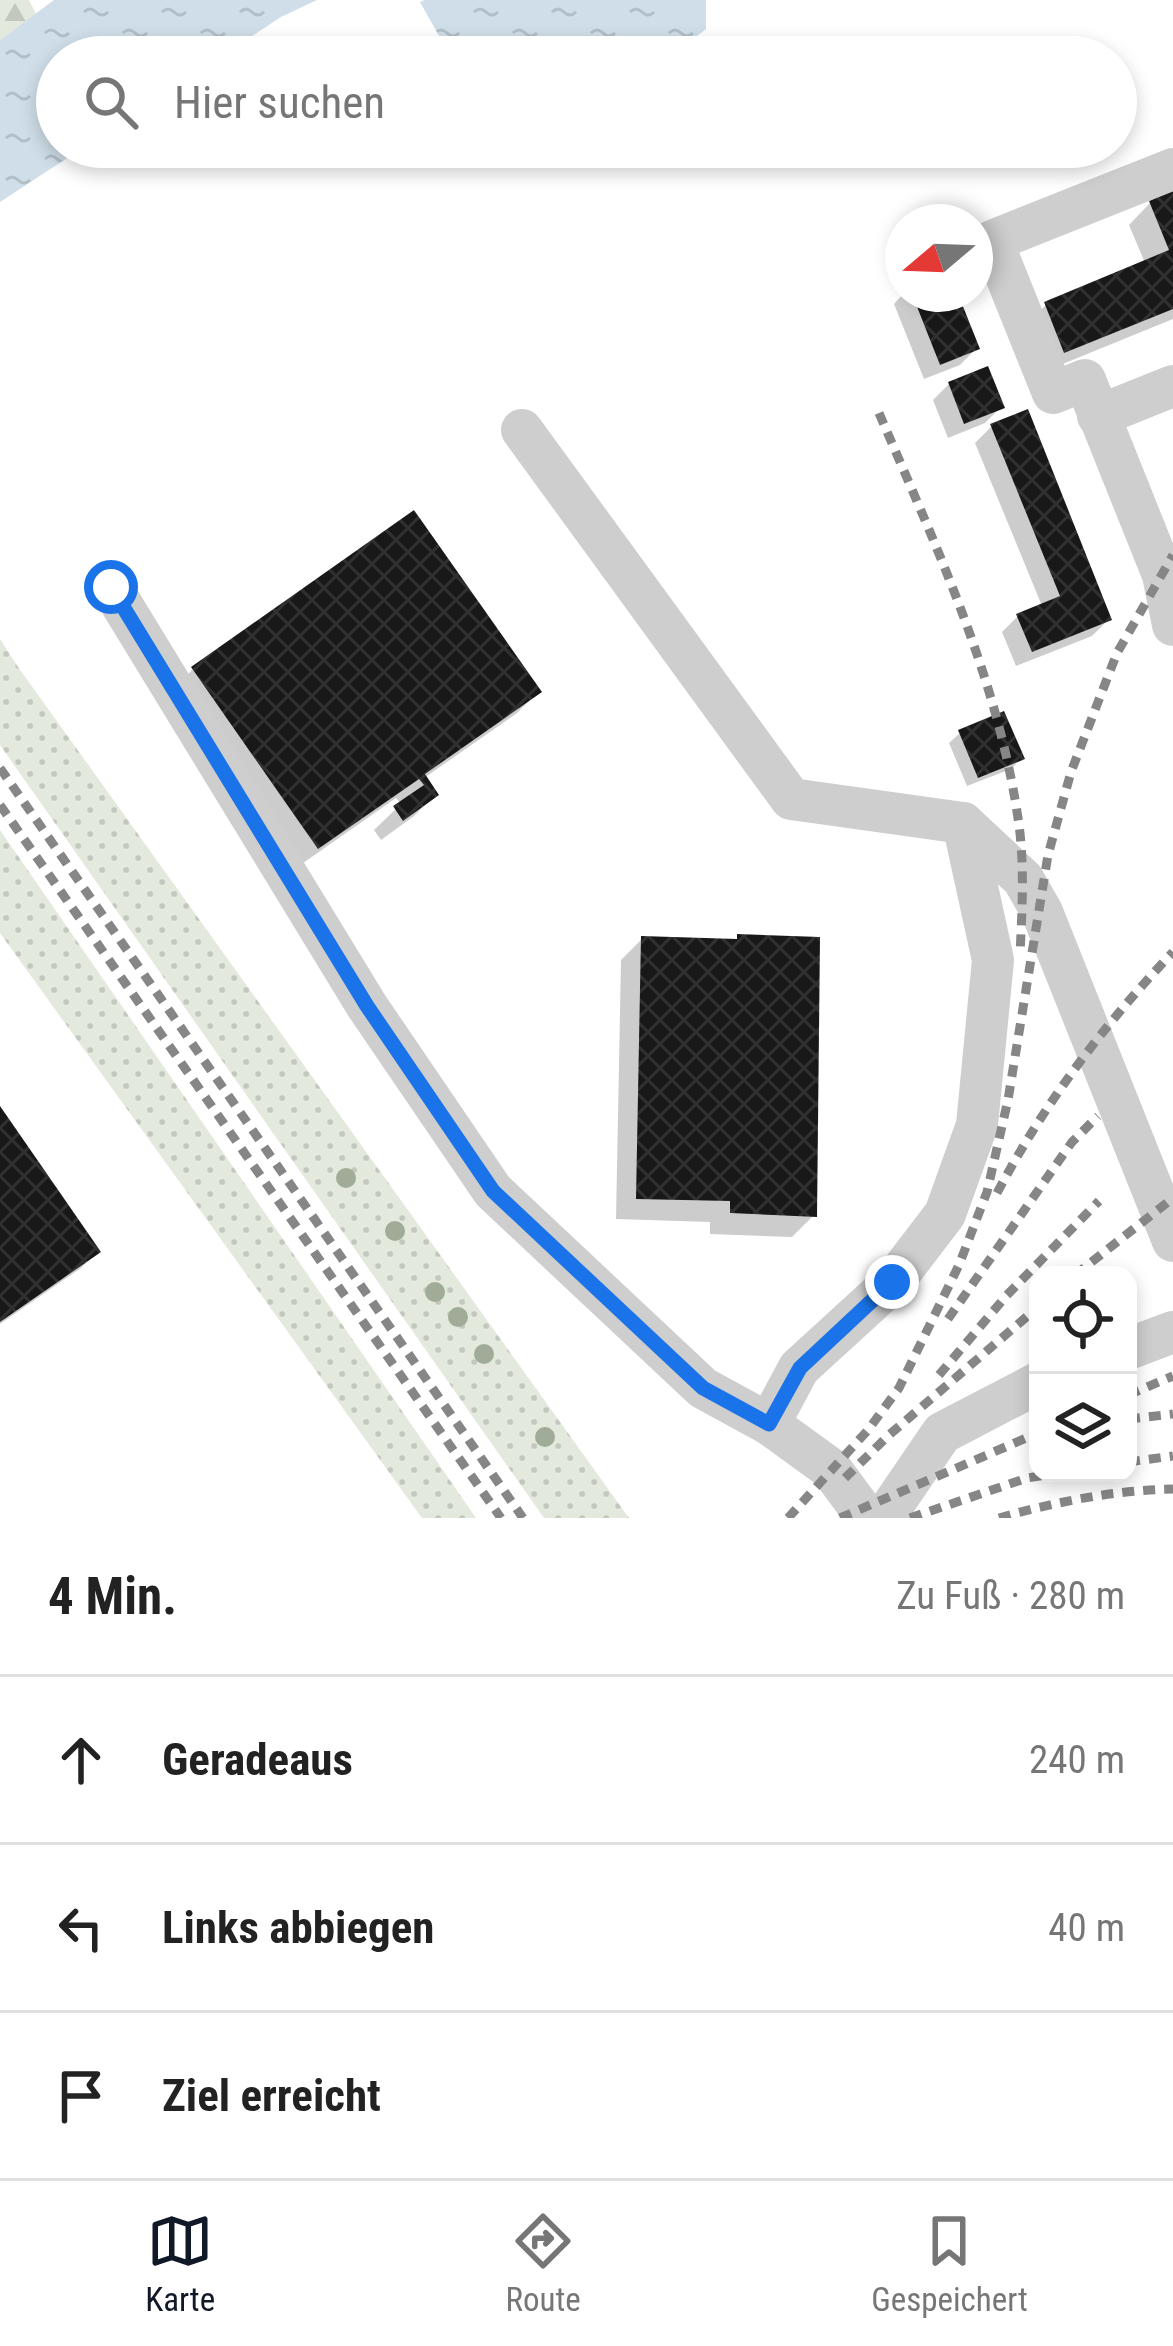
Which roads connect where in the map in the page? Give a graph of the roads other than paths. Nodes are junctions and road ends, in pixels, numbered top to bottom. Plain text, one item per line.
1 (1173, 169) edge
2 (1173, 386) edge
3 (1099, 416) junction
4 (522, 430) dead end
5 (111, 587) dead end
6 (1172, 612) edge
7 (963, 823) junction
8 (1173, 1241) edge
9 (1173, 1332) edge
10 (1137, 1346) edge
11 (1029, 1388) edge
12 (769, 1424) junction
13 (867, 1518) edge
14 (884, 1518) edge

1 - 3 lane
2 - 3 lane
3 - 6 lane
4 - 7 lane
5 - 12 lane
7 - 8 lane
7 - 12 lane
9 - 10 lane
11 - 14 lane
12 - 13 lane

